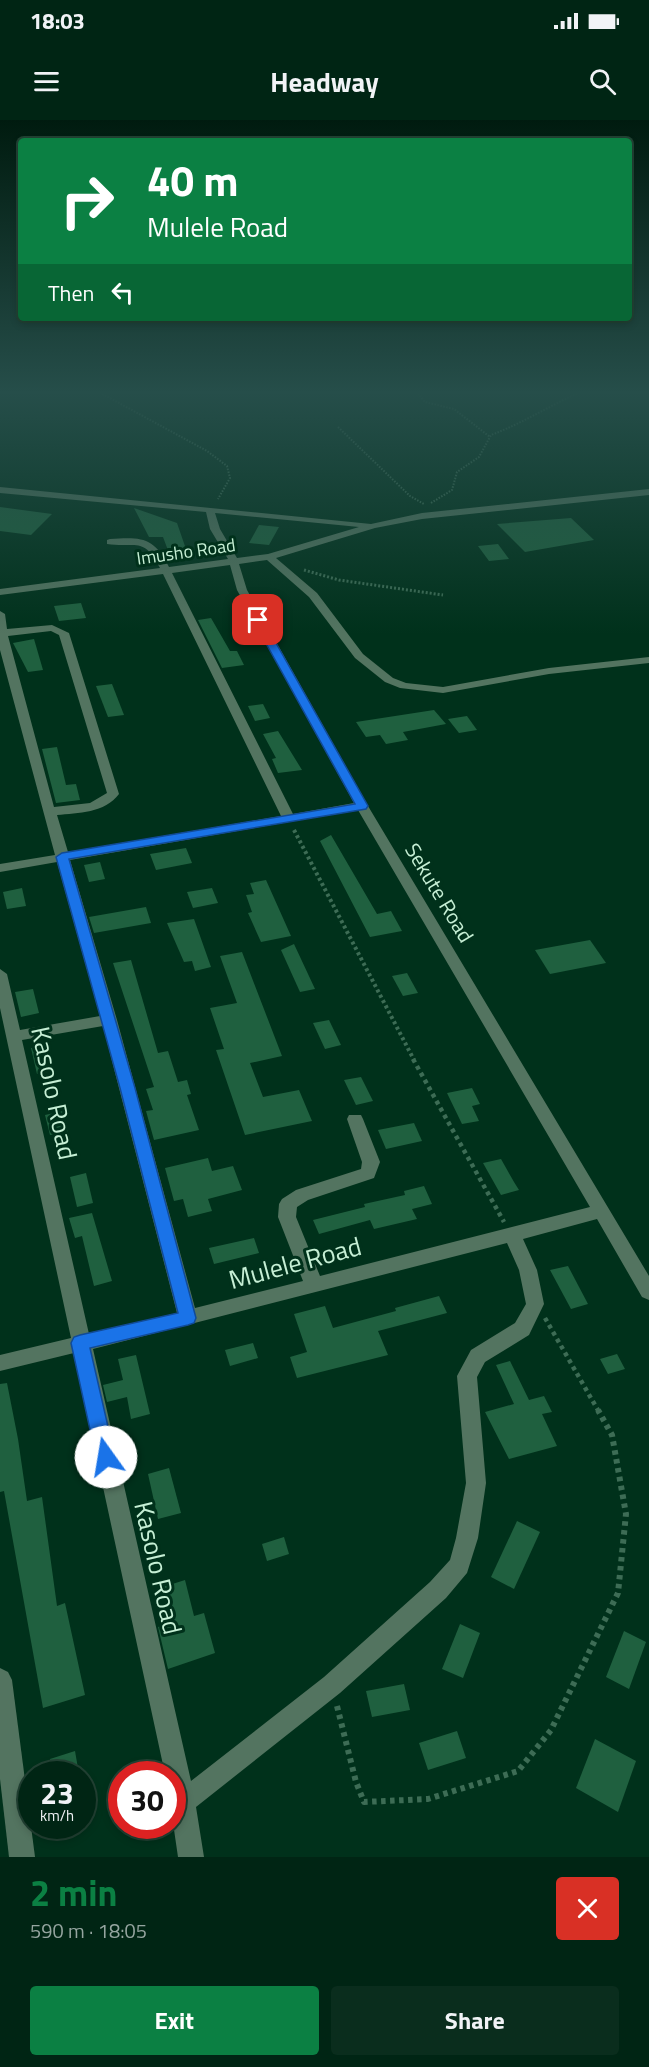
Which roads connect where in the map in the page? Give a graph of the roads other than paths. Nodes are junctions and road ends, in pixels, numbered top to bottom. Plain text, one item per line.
1 (0, 490) edge
2 (649, 492) edge
3 (210, 509) junction
4 (373, 525) junction
5 (110, 542) dead end
6 (269, 557) junction
7 (234, 563) junction
8 (167, 572) junction
9 (0, 592) edge
10 (0, 614) edge
11 (3, 633) junction
12 (649, 660) edge
13 (362, 806) junction
14 (49, 812) junction
15 (288, 818) junction
16 (62, 857) junction
17 (0, 868) edge
18 (0, 974) edge
19 (109, 1020) junction
20 (14, 1036) junction
21 (355, 1119) dead end
22 (603, 1211) junction
23 (511, 1233) junction
24 (314, 1284) junction
25 (649, 1292) edge
26 (188, 1318) junction
27 (80, 1343) junction
28 (0, 1363) edge
29 (0, 1680) edge
30 (174, 1761) edge
31 (186, 1800) edge
32 (186, 1823) edge
33 (22, 1857) edge
34 (191, 1857) edge

1 - 3 street
2 - 4 street
3 - 4 street
3 - 7 street, Sekute Road
4 - 6 street, Imusho Road
5 - 8 street
6 - 7 street, Imusho Road
6 - 12 street
7 - 8 street, Imusho Road
7 - 13 street, Sekute Road
8 - 9 street, Imusho Road
8 - 15 street
10 - 11 street
11 - 14 street
11 - 14 street
13 - 15 street
13 - 22 street, Sekute Road
14 - 16 street
15 - 16 street
16 - 17 street
16 - 19 street
18 - 20 street, Kasolo Road
19 - 20 street
19 - 26 street
20 - 27 street, Kasolo Road
21 - 24 street
22 - 23 street, Mulele Road
22 - 25 street, Sekute Road
23 - 24 street, Mulele Road
23 - 31 street
24 - 26 street, Mulele Road
26 - 27 street, Mulele Road
27 - 28 street, Mulele Road
27 - 30 street, Kasolo Road
29 - 33 street
32 - 34 street, Kasolo Road

